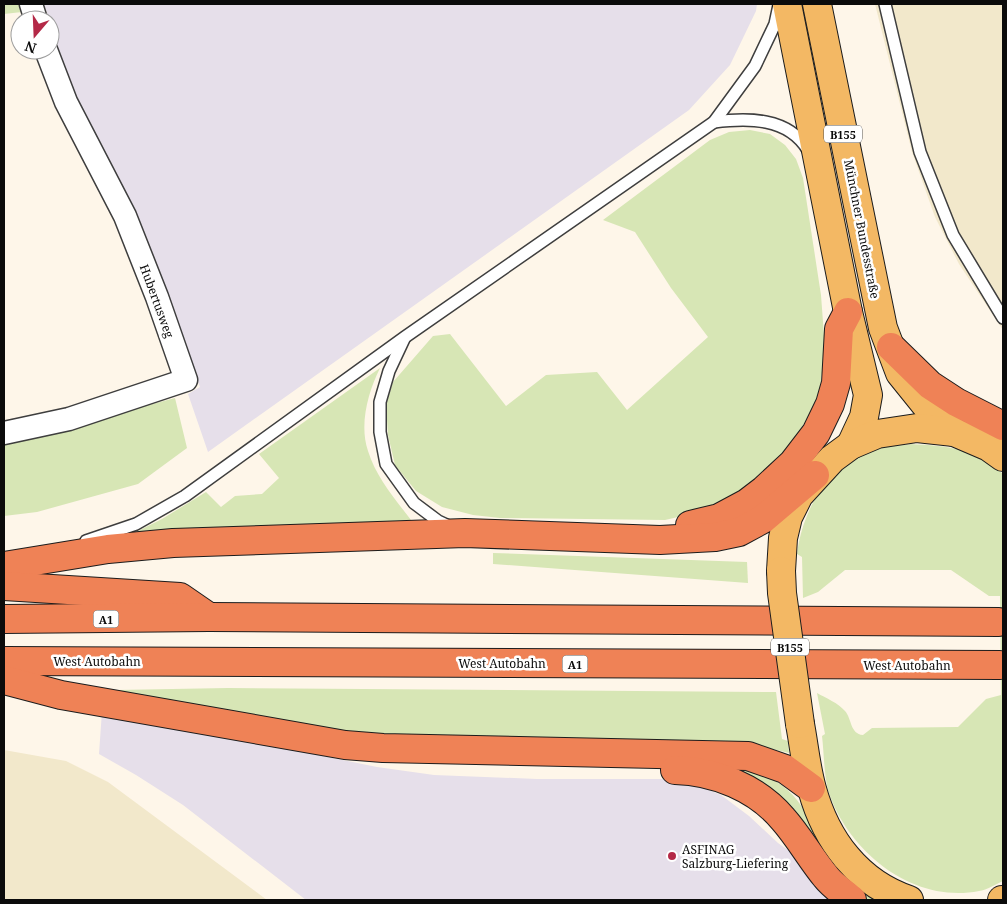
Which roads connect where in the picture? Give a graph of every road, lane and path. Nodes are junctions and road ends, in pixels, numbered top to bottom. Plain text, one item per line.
1 (779, 4) edge
2 (787, 4) edge
3 (817, 4) edge
4 (885, 4) edge
5 (50, 60) edge
6 (714, 122) junction
7 (820, 170) junction
8 (848, 312) junction
9 (1003, 318) edge
10 (405, 337) junction
11 (891, 347) junction
12 (1003, 426) edge
13 (954, 432) junction
14 (4, 433) edge
15 (851, 445) junction
16 (1003, 457) edge
17 (815, 475) junction
18 (468, 534) junction
19 (67, 556) junction
20 (4, 566) edge
21 (4, 586) edge
22 (209, 617) junction
23 (4, 619) edge
24 (999, 622) dead end
25 (4, 661) edge
26 (1000, 666) dead end
27 (4, 680) edge
28 (383, 748) junction
29 (811, 788) junction
30 (904, 899) edge
31 (852, 900) edge

1 - 6 lane
2 - 7 main road, Münchner Bundesstraße / B155
3 - 11 main road, Münchner Bundesstraße / B155
4 - 9 lane
5 - 14 street, Hubertusweg
6 - 7 lane
6 - 10 lane
7 - 8 main road, Münchner Bundesstraße / B155
8 - 15 main road, Münchner Bundesstraße / B155
8 - 18 highway
10 - 18 lane
10 - 19 lane
11 - 12 highway
11 - 13 main road, Münchner Bundesstraße / B155
13 - 15 main road, Münchner Bundesstraße / B155
13 - 16 main road, Münchner Bundesstraße / B155
15 - 17 main road, Münchner Bundesstraße / B155
17 - 18 highway
17 - 29 main road, Münchner Bundesstraße / B155, bridge
18 - 19 highway
19 - 20 highway
21 - 22 highway
22 - 23 highway, A1
22 - 24 highway, A1
25 - 26 highway, West Autobahn / A1
27 - 28 highway
28 - 29 highway
28 - 31 highway
29 - 30 main road, Münchner Bundesstraße / B155

